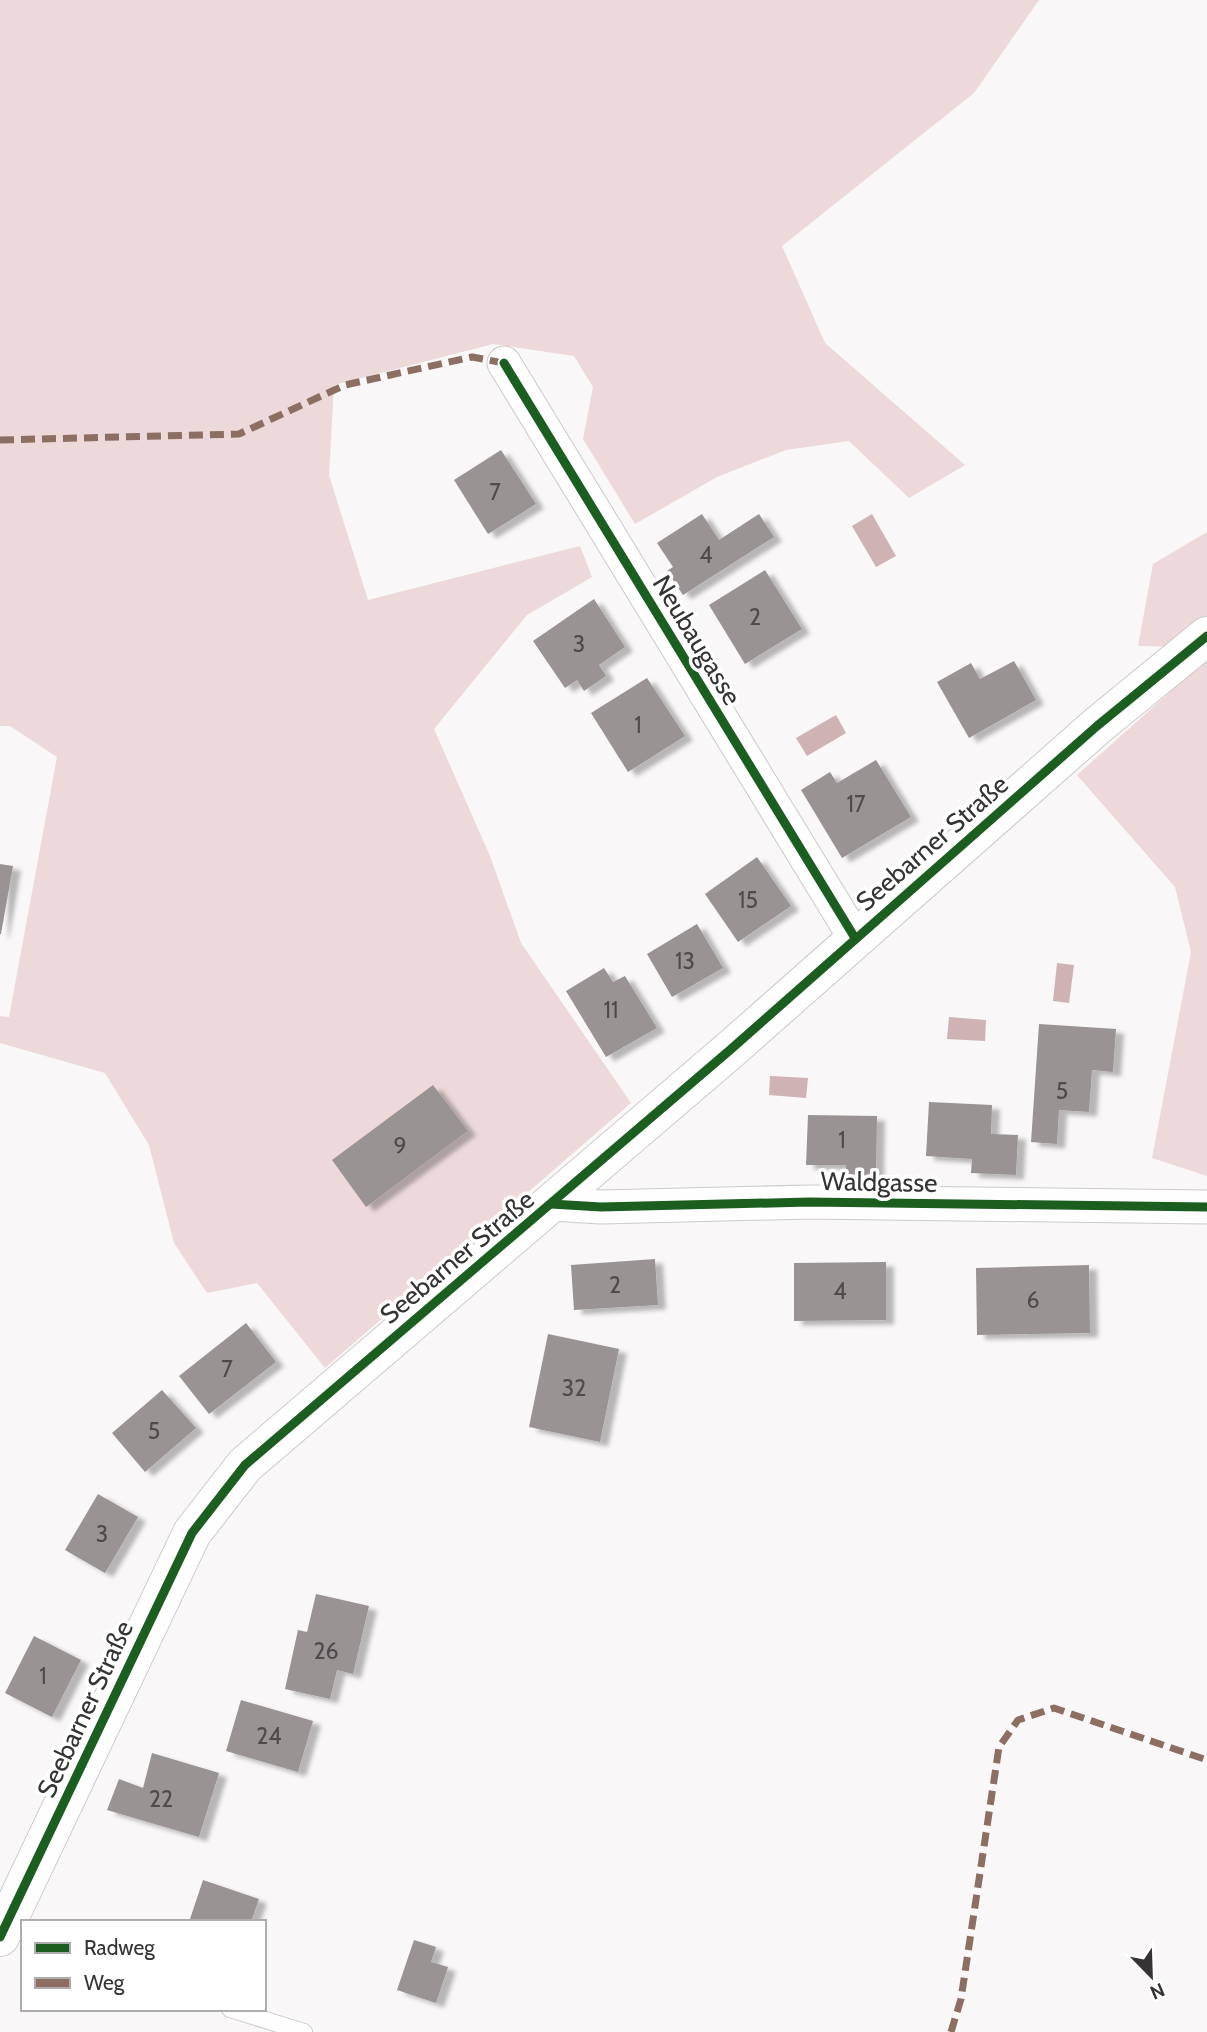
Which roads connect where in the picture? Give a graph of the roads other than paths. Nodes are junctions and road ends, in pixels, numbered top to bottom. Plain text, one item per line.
1 (504, 363) dead end
2 (1207, 636) edge
3 (855, 938) junction
4 (551, 1204) junction
5 (1207, 1207) edge
6 (4, 1939) edge
7 (236, 2011) edge
8 (304, 2032) edge

1 - 3 street, Neubaugasse
2 - 3 street, Seebarner Straße
3 - 4 street, Seebarner Straße
4 - 5 street, Waldgasse
4 - 6 street, Seebarner Straße
7 - 8 lane

